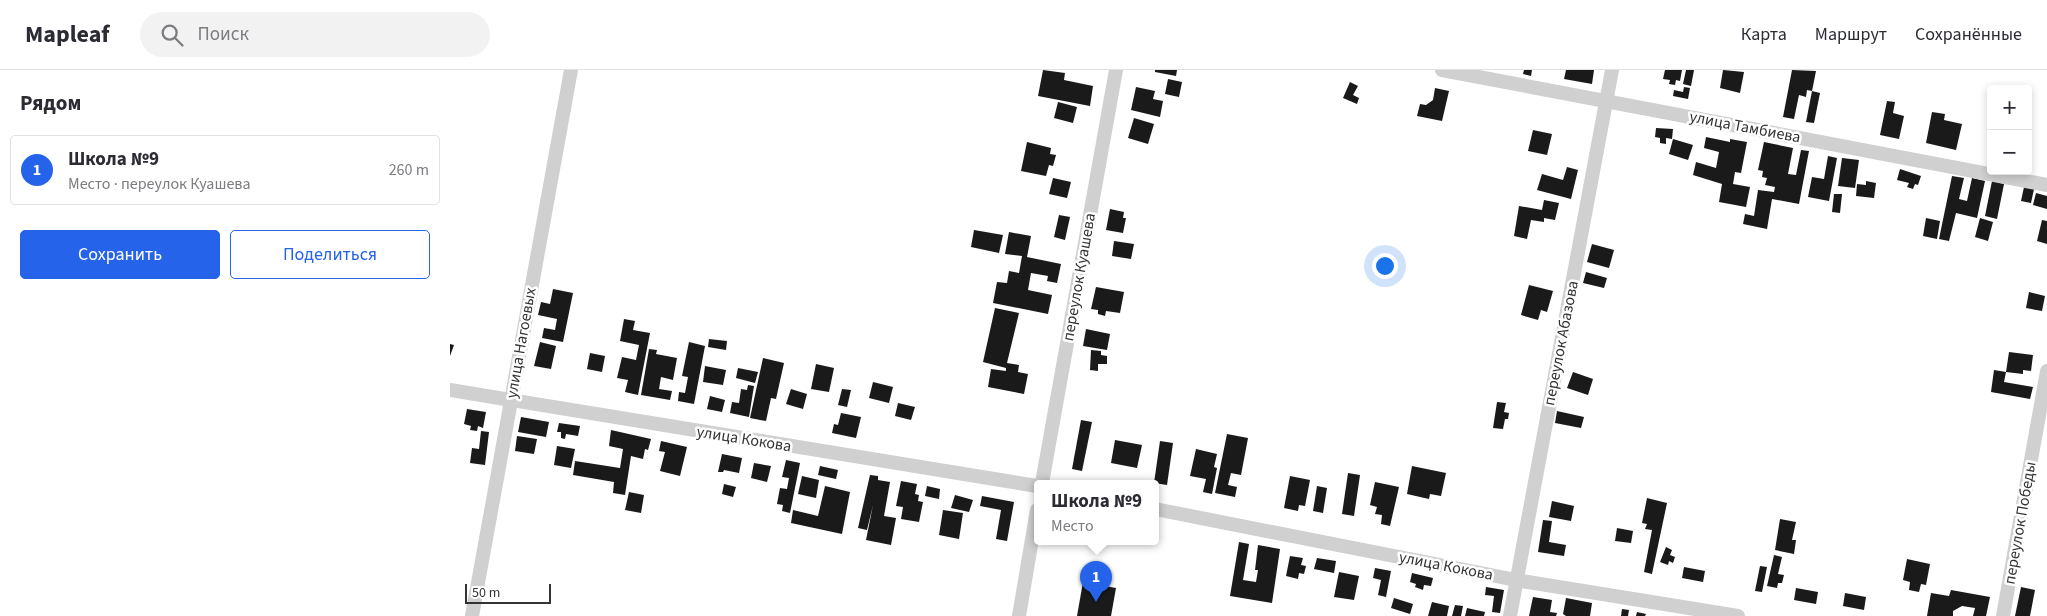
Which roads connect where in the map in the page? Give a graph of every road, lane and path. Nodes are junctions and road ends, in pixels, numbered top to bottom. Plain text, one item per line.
1 (571, 70) edge
2 (1116, 70) edge
3 (1442, 70) edge
4 (1612, 70) edge
5 (1607, 100) junction
6 (2047, 185) edge
7 (2047, 371) edge
8 (450, 390) edge
9 (510, 400) junction
10 (1043, 480) edge
11 (1034, 486) edge
12 (1159, 510) edge
13 (1034, 529) edge
14 (1516, 580) junction
15 (472, 616) edge
16 (1020, 616) edge
17 (1510, 616) edge
18 (1738, 616) edge
19 (2003, 616) edge

1 - 9 street, улица Нагоевых
2 - 10 street, переулок Куашева
3 - 5 street, улица Тамбиева
4 - 5 street, переулок Абазова
5 - 6 street, улица Тамбиева
5 - 14 street, переулок Абазова
7 - 19 street, переулок Победы
8 - 9 street, улица Кокова
9 - 11 street, улица Кокова
9 - 15 street, улица Нагоевых
12 - 14 street, улица Кокова
13 - 16 street
14 - 17 street, переулок Абазова
14 - 18 street, улица Кокова

